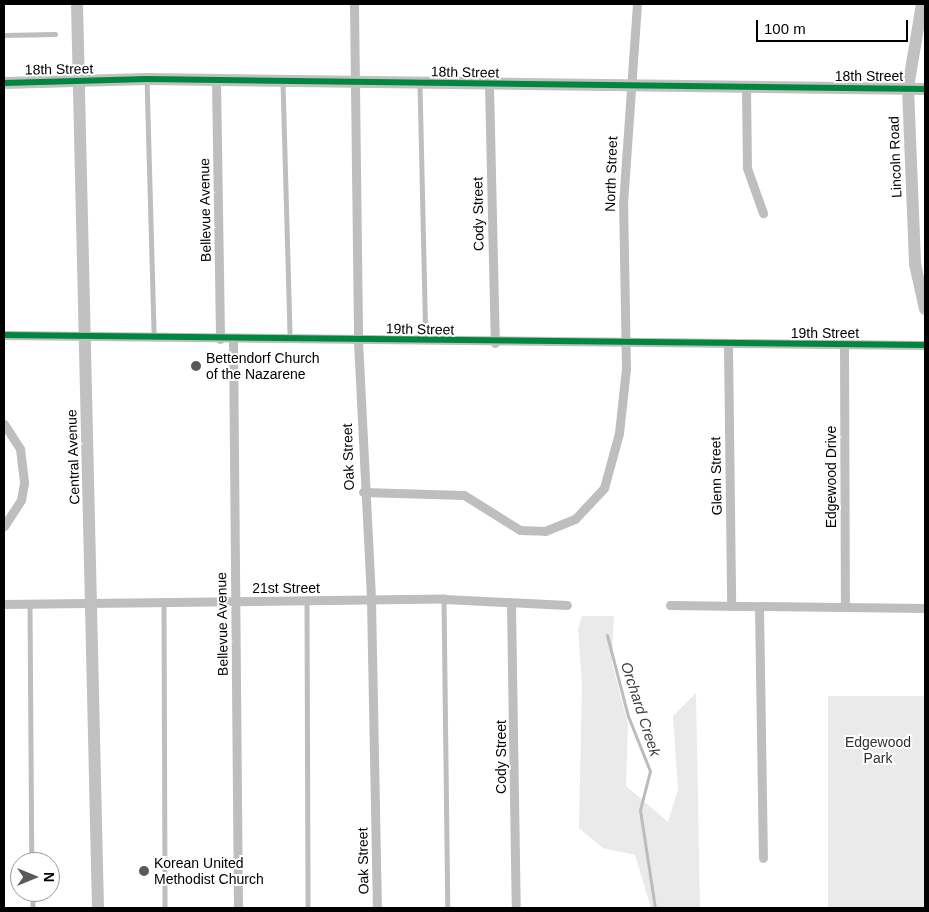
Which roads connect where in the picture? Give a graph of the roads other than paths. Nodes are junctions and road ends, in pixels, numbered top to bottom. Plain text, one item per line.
1 (78, 4) edge
2 (354, 4) edge
3 (637, 4) edge
4 (922, 4) edge
5 (55, 34) dead end
6 (4, 35) edge
7 (147, 79) junction
8 (77, 81) junction
9 (216, 81) junction
10 (283, 81) junction
11 (4, 82) edge
12 (353, 82) junction
13 (420, 84) junction
14 (489, 85) junction
15 (632, 87) junction
16 (746, 88) junction
17 (908, 88) junction
18 (925, 88) edge
19 (763, 213) dead end
20 (925, 309) edge
21 (4, 335) edge
22 (83, 336) junction
23 (154, 338) junction
24 (220, 339) junction
25 (233, 339) junction
26 (290, 340) junction
27 (358, 341) junction
28 (426, 342) junction
29 (494, 343) junction
30 (627, 345) junction
31 (728, 345) junction
32 (925, 345) edge
33 (844, 346) junction
34 (4, 424) edge
35 (363, 492) junction
36 (4, 526) edge
37 (444, 599) junction
38 (94, 600) junction
39 (371, 600) junction
40 (164, 602) junction
41 (236, 602) junction
42 (307, 603) junction
43 (4, 604) edge
44 (30, 605) junction
45 (511, 605) junction
46 (567, 605) dead end
47 (670, 605) dead end
48 (731, 606) junction
49 (759, 607) junction
50 (845, 607) junction
51 (925, 608) edge
52 (32, 852) edge
53 (763, 858) dead end
54 (98, 908) edge
55 (165, 908) edge
56 (238, 908) edge
57 (308, 908) edge
58 (377, 908) edge
59 (448, 908) edge
60 (516, 908) edge

1 - 8 street, Central Avenue
2 - 12 street, Oak Street
3 - 15 street, North Street
4 - 17 street, Lincoln Road
5 - 6 lane
7 - 8 street, 18th Street
7 - 9 street, 18th Street
7 - 23 lane
8 - 11 street, 18th Street
8 - 22 street, Central Avenue
9 - 10 street, 18th Street
9 - 24 street, Bellevue Avenue
10 - 12 street, 18th Street
10 - 26 lane
12 - 13 street, 18th Street
12 - 27 street, Oak Street
13 - 14 street, 18th Street
13 - 28 lane
14 - 15 street, 18th Street
14 - 29 street, Cody Street
15 - 16 street, 18th Street
15 - 30 street, North Street
16 - 17 street, 18th Street
16 - 19 street
17 - 18 street, 18th Street
17 - 20 street, Lincoln Road
21 - 22 street, 19th Street
22 - 23 street, 19th Street
22 - 38 street, Central Avenue
23 - 24 street, 19th Street
24 - 25 street, 19th Street
25 - 26 street, 19th Street
25 - 41 street, Bellevue Avenue
26 - 27 street, 19th Street
27 - 28 street, 19th Street
27 - 35 street, Oak Street
28 - 29 street, 19th Street
29 - 30 street, 19th Street
30 - 31 street, 19th Street
30 - 35 street, North Street
31 - 33 street, 19th Street
31 - 48 street, Glenn Street
32 - 33 street, 19th Street
33 - 50 street, Edgewood Drive
34 - 36 street
35 - 39 street, Oak Street
37 - 39 street, 21st Street
37 - 45 street, 21st Street
37 - 59 lane
38 - 40 street, 21st Street
38 - 44 street, 21st Street
38 - 54 street, Central Avenue
39 - 42 street, 21st Street
39 - 58 street, Oak Street
40 - 41 street, 21st Street
40 - 55 lane
41 - 42 street, 21st Street
41 - 56 street, Bellevue Avenue
42 - 57 lane
43 - 44 street, 21st Street
44 - 52 lane
45 - 46 street, 21st Street
45 - 60 street, Cody Street
47 - 48 street
48 - 49 street
49 - 50 street
49 - 53 street
50 - 51 street

